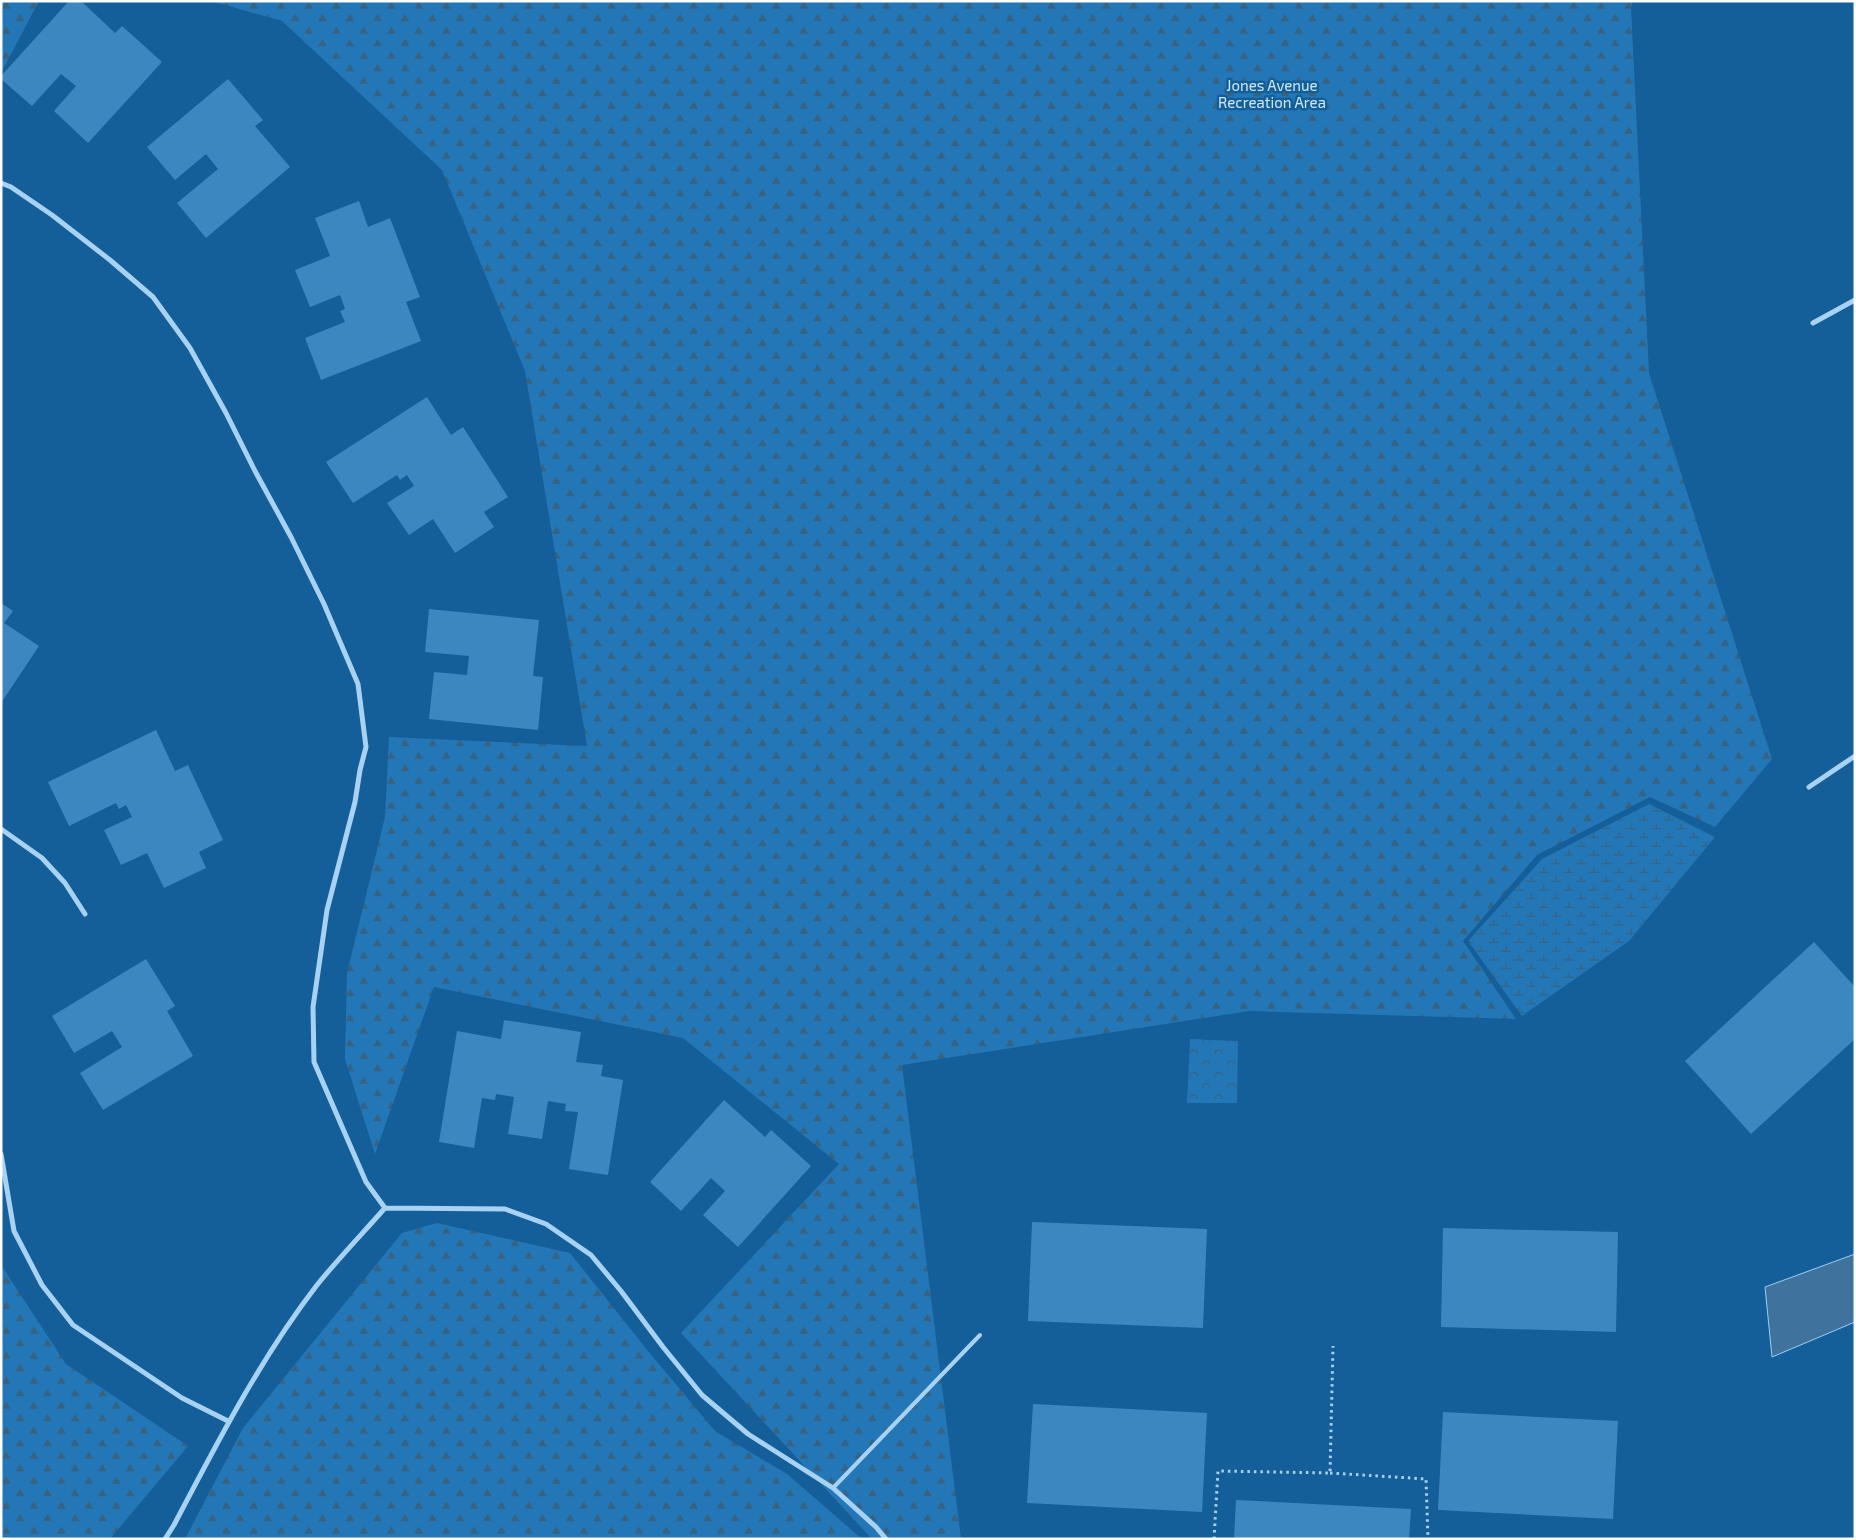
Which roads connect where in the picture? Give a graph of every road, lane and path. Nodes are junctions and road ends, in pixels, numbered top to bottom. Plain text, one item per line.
1 (1, 183) edge
2 (1855, 300) edge
3 (1813, 323) dead end
4 (1855, 756) edge
5 (1808, 787) dead end
6 (1, 829) edge
7 (85, 914) dead end
8 (1, 1154) edge
9 (385, 1208) junction
10 (980, 1335) dead end
11 (1333, 1346) dead end
12 (228, 1421) junction
13 (1330, 1473) junction
14 (833, 1488) junction
15 (165, 1539) edge
16 (886, 1539) edge
17 (1214, 1539) edge
18 (1428, 1539) edge

1 - 9 street
2 - 3 street
4 - 5 street
6 - 7 street
8 - 12 street
9 - 12 street
9 - 14 street
10 - 14 lane
11 - 13 path
12 - 15 street
13 - 17 path
13 - 18 path
14 - 16 street

